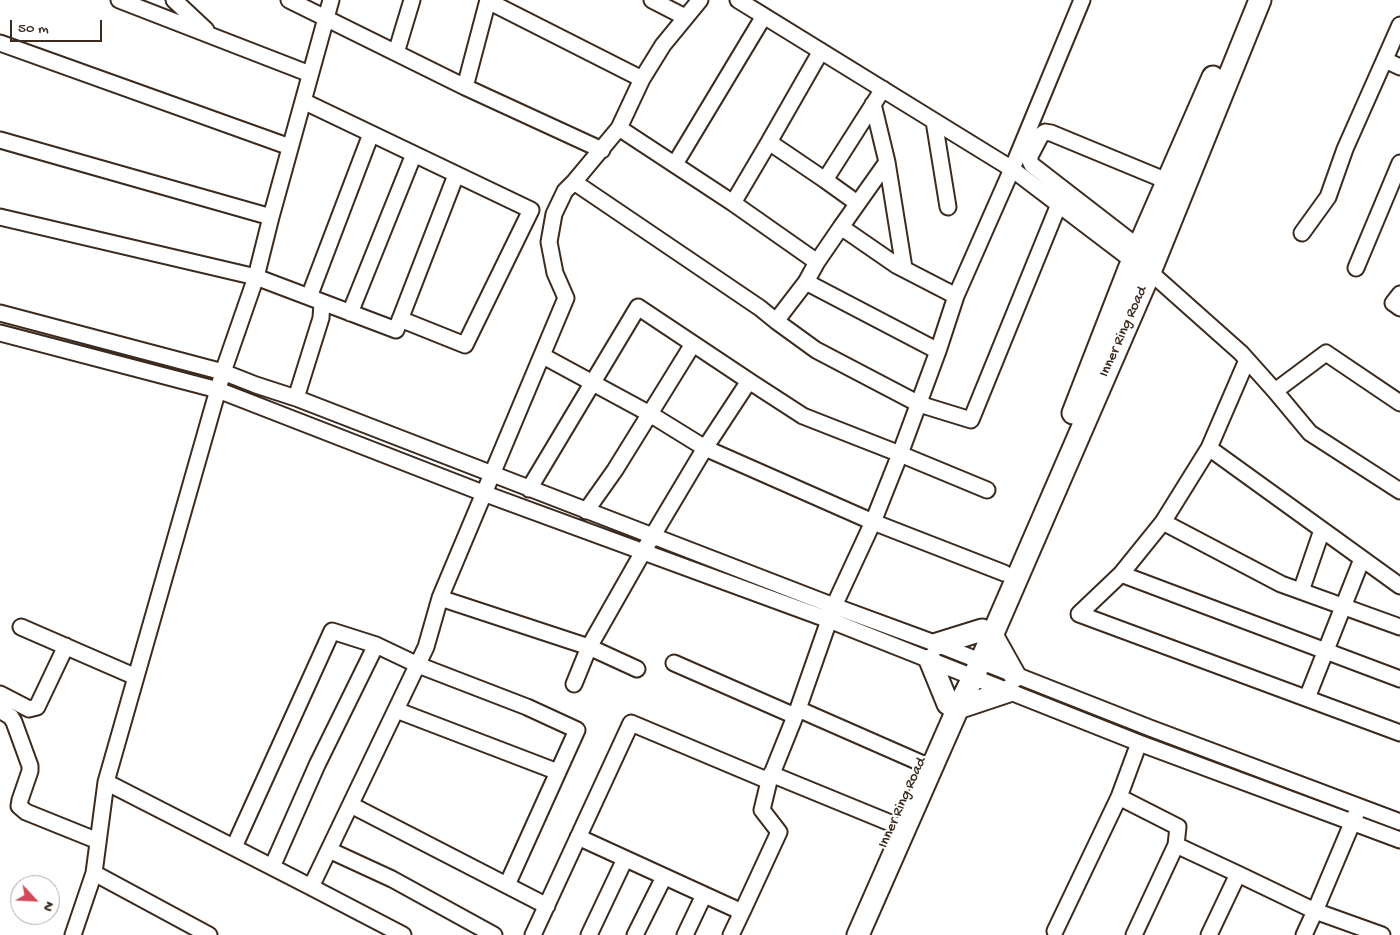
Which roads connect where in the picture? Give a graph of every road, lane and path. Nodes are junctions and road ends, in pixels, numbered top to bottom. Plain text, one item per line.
1 (119, 0) edge
2 (174, 0) edge
3 (289, 0) edge
4 (331, 0) edge
5 (412, 0) edge
6 (652, 0) edge
7 (700, 0) edge
8 (738, 0) edge
9 (1082, 0) edge
10 (1246, 0) edge
11 (1260, 0) edge
12 (488, 1) edge
13 (764, 16) junction
14 (685, 17) junction
15 (326, 19) junction
16 (1400, 25) edge
17 (211, 36) junction
18 (0, 43) edge
19 (821, 51) junction
20 (396, 53) junction
21 (1385, 60) junction
22 (1400, 67) edge
23 (310, 74) junction
24 (642, 79) junction
25 (465, 87) junction
26 (883, 89) junction
27 (303, 101) junction
28 (873, 104) junction
29 (934, 121) junction
30 (620, 128) junction
31 (371, 134) junction
32 (0, 140) edge
33 (769, 142) junction
34 (290, 147) junction
35 (602, 150) junction
36 (414, 154) junction
37 (887, 162) junction
38 (1400, 163) edge
39 (675, 164) junction
40 (1012, 169) junction
41 (456, 175) junction
42 (824, 180) junction
43 (1167, 181) junction
44 (574, 182) junction
45 (733, 203) junction
46 (857, 203) junction
47 (1059, 204) junction
48 (948, 207) dead end
49 (0, 217) edge
50 (271, 217) junction
51 (841, 226) junction
52 (1302, 233) dead end
53 (1140, 260) junction
54 (817, 262) junction
55 (904, 268) junction
56 (1356, 268) dead end
57 (256, 277) junction
58 (806, 282) junction
59 (1400, 294) edge
60 (956, 296) junction
61 (309, 297) junction
62 (325, 303) junction
63 (1400, 308) edge
64 (0, 313) edge
65 (350, 313) junction
66 (400, 319) junction
67 (776, 321) junction
68 (0, 333) edge
69 (693, 344) junction
70 (938, 351) junction
71 (543, 356) junction
72 (1247, 360) junction
73 (223, 372) junction
74 (749, 380) junction
75 (592, 384) junction
76 (218, 390) junction
77 (1275, 391) junction
78 (296, 398) junction
79 (1400, 403) edge
80 (919, 404) junction
81 (650, 414) junction
82 (706, 448) junction
83 (1209, 448) junction
84 (900, 454) junction
85 (491, 474) junction
86 (529, 489) junction
87 (988, 490) dead end
88 (1400, 491) edge
89 (483, 493) junction
90 (586, 511) junction
91 (873, 522) junction
92 (1163, 522) junction
93 (1322, 530) junction
94 (652, 536) junction
95 (643, 552) junction
96 (1362, 559) junction
97 (1004, 573) junction
98 (1121, 574) junction
99 (1400, 586) edge
100 (1301, 591) junction
101 (440, 598) junction
102 (1344, 606) junction
103 (832, 613) junction
104 (21, 627) dead end
105 (1400, 627) edge
106 (987, 632) junction
107 (376, 645) junction
108 (66, 646) junction
109 (589, 647) junction
110 (1326, 651) junction
111 (933, 652) junction
112 (674, 663) dead end
113 (418, 665) junction
114 (972, 667) junction
115 (637, 669) dead end
116 (136, 677) junction
117 (1400, 679) edge
118 (1012, 683) junction
119 (574, 684) dead end
120 (0, 694) edge
121 (1307, 698) junction
122 (953, 706) junction
123 (0, 710) edge
124 (396, 710) junction
125 (796, 712) junction
126 (1400, 733) edge
127 (1139, 743) junction
128 (922, 763) junction
129 (558, 772) junction
130 (770, 778) junction
131 (106, 782) junction
132 (1119, 797) junction
133 (351, 805) junction
134 (1360, 806) junction
135 (1353, 822) junction
136 (1400, 822) edge
137 (893, 824) junction
138 (578, 837) junction
139 (1400, 840) edge
140 (98, 841) junction
141 (1176, 845) junction
142 (234, 847) junction
143 (329, 850) junction
144 (625, 859) junction
145 (272, 867) junction
146 (94, 873) junction
147 (1238, 874) junction
148 (664, 877) junction
149 (507, 885) junction
150 (312, 887) junction
151 (704, 895) junction
152 (547, 906) junction
153 (1316, 911) junction
154 (742, 912) junction
155 (1055, 931) dead end
156 (73, 935) edge
157 (210, 935) edge
158 (403, 935) edge
159 (494, 935) edge
160 (533, 935) edge
161 (589, 935) edge
162 (635, 935) edge
163 (685, 935) edge
164 (732, 935) edge
165 (849, 935) edge
166 (858, 935) edge
167 (1134, 935) edge
168 (1209, 935) edge
169 (1304, 935) edge
170 (1382, 935) edge

1 - 17 street
2 - 17 street
3 - 15 street
4 - 15 street
5 - 20 street
6 - 14 street
7 - 14 street
8 - 13 street
9 - 40 street
10 - 43 highway, Inner Ring Road
11 - 53 highway, Inner Ring Road
12 - 24 street
12 - 25 street
13 - 19 street
13 - 39 street
14 - 24 street
15 - 20 street
15 - 23 street
16 - 21 street
17 - 23 street
18 - 34 street
19 - 26 street
19 - 33 street
20 - 25 street
21 - 22 street
21 - 52 street
23 - 27 street
24 - 30 street
25 - 35 street
26 - 28 street
26 - 29 street
27 - 31 street
27 - 34 street
28 - 37 street
28 - 42 street
29 - 40 street
29 - 48 street
30 - 35 street
30 - 39 street
31 - 36 street
31 - 61 street
32 - 50 street
33 - 42 street
33 - 45 street
34 - 50 street
35 - 44 street
36 - 41 street
36 - 65 street
37 - 46 street
37 - 55 street
38 - 56 street
39 - 45 street
40 - 47 street
40 - 60 street
41 - 66 street
41 - 66 street
42 - 46 street
43 - 53 highway, Inner Ring Road
43 - 53 street
44 - 67 street
44 - 71 street
45 - 54 street
46 - 51 street
47 - 53 street
47 - 80 street
49 - 57 street
50 - 57 street
51 - 54 street
51 - 55 street
53 - 72 street
53 - 97 highway, Inner Ring Road
53 - 106 highway, Inner Ring Road
54 - 58 street
55 - 60 street
57 - 61 street
57 - 73 street
58 - 67 street
58 - 70 street
59 - 63 street
60 - 70 street
61 - 62 street
62 - 65 street
62 - 78 street
64 - 73 street
65 - 66 street
67 - 80 street
68 - 76 street
69 - 74 street
69 - 75 street
69 - 81 street
70 - 80 street
71 - 75 street
71 - 85 street
72 - 77 street
72 - 83 street
73 - 76 street
73 - 78 street
74 - 82 street
74 - 84 street
75 - 81 street
75 - 86 street
76 - 89 street
76 - 116 street
77 - 79 street
77 - 88 street
78 - 85 street
80 - 84 street
81 - 82 street
81 - 90 street
82 - 91 street
82 - 94 street
83 - 92 street
83 - 93 street
84 - 87 street
84 - 91 street
85 - 86 street
85 - 89 street
86 - 90 street
89 - 95 street
89 - 101 street
90 - 94 street
91 - 97 street
91 - 103 street
92 - 98 street
92 - 100 street
93 - 96 street
93 - 100 street
94 - 95 street
94 - 103 street
95 - 103 street
95 - 109 street
96 - 99 street
96 - 102 street
97 - 106 highway, Inner Ring Road
98 - 110 street
98 - 121 street
100 - 102 street
101 - 109 street
101 - 113 street
102 - 105 street
102 - 110 street
103 - 111 street
103 - 125 street
104 - 108 street
106 - 111 highway
106 - 114 highway, Inner Ring Road
106 - 118 highway
107 - 113 street
107 - 142 street
107 - 145 street
108 - 116 street
108 - 120 street
109 - 115 street
109 - 119 street
110 - 117 street
110 - 121 street
111 - 114 street
111 - 122 highway
112 - 125 street
113 - 124 street
113 - 129 street
114 - 118 street
114 - 122 highway, Inner Ring Road
116 - 131 street
118 - 122 highway
118 - 127 street
118 - 134 street
121 - 126 street
122 - 128 highway, Inner Ring Road
122 - 166 highway, Inner Ring Road
123 - 140 street
124 - 129 street
124 - 133 street
125 - 128 street
125 - 130 street
127 - 132 street
127 - 135 street
128 - 137 highway, Inner Ring Road
129 - 149 street
130 - 137 street
130 - 138 street
130 - 154 street
131 - 140 street
131 - 142 street
132 - 141 street
132 - 155 street
133 - 143 street
133 - 149 street
134 - 135 street
134 - 136 street
135 - 139 street
135 - 153 street
137 - 165 highway, Inner Ring Road
138 - 144 street
138 - 152 street
140 - 146 street
141 - 147 street
141 - 167 street
142 - 145 street
143 - 150 street
143 - 159 street
144 - 148 street
144 - 161 street
145 - 150 street
146 - 156 street
146 - 157 street
147 - 153 street
147 - 168 street
148 - 151 street
148 - 162 street
149 - 152 street
150 - 158 street
151 - 154 street
151 - 163 street
152 - 160 street
153 - 169 street
153 - 170 street
154 - 164 street

